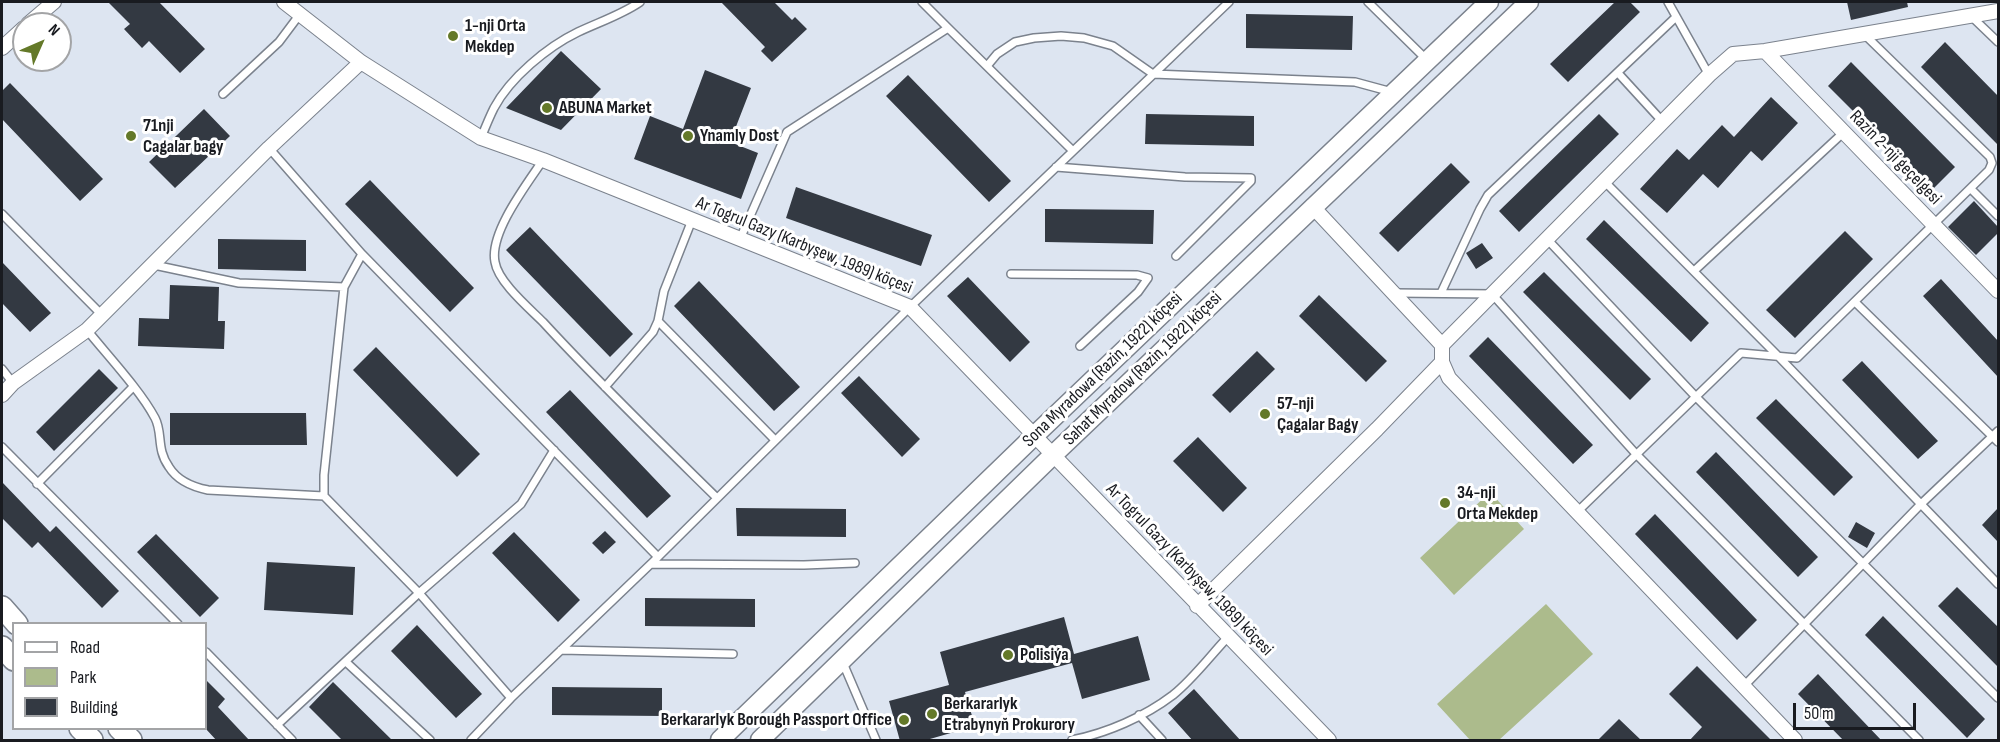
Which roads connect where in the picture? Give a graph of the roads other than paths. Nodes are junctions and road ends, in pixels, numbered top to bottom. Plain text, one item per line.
1 (54, 2) edge
2 (284, 2) edge
3 (640, 2) edge
4 (922, 2) edge
5 (1229, 2) edge
6 (1368, 2) edge
7 (1489, 2) edge
8 (1529, 2) edge
9 (1668, 2) edge
10 (1998, 11) edge
11 (42, 12) edge
12 (300, 14) junction
13 (1971, 15) junction
14 (1676, 17) junction
15 (948, 28) junction
16 (1865, 35) junction
17 (1998, 42) edge
18 (1765, 51) junction
19 (1428, 61) junction
20 (361, 62) junction
21 (987, 66) junction
22 (1618, 73) junction
23 (1153, 74) junction
24 (1709, 75) junction
25 (1394, 92) junction
26 (223, 94) dead end
27 (1662, 121) junction
28 (1844, 132) junction
29 (481, 138) junction
30 (269, 148) junction
31 (1073, 151) junction
32 (543, 160) junction
33 (1056, 167) junction
34 (1603, 180) junction
35 (1971, 189) junction
36 (1312, 206) junction
37 (2, 216) edge
38 (1998, 216) edge
39 (692, 220) junction
40 (1934, 225) junction
41 (1546, 238) junction
42 (740, 239) junction
43 (362, 254) junction
44 (1176, 256) dead end
45 (154, 265) junction
46 (1694, 271) junction
47 (1011, 274) dead end
48 (344, 287) junction
49 (1998, 291) edge
50 (1393, 293) junction
51 (1441, 293) junction
52 (1492, 294) junction
53 (1854, 302) junction
54 (910, 307) junction
55 (102, 315) junction
56 (658, 321) junction
57 (87, 330) junction
58 (1442, 345) junction
59 (1080, 346) dead end
60 (1778, 356) junction
61 (1442, 362) junction
62 (2, 369) edge
63 (13, 383) junction
64 (133, 387) junction
65 (605, 387) junction
66 (2, 395) edge
67 (1696, 397) junction
68 (1996, 434) edge
69 (1034, 436) junction
70 (775, 440) junction
71 (1998, 442) edge
72 (2, 447) edge
73 (554, 450) junction
74 (1636, 454) junction
75 (1053, 455) junction
76 (37, 484) junction
77 (324, 495) junction
78 (717, 498) junction
79 (1921, 504) junction
80 (1576, 513) junction
81 (658, 557) junction
82 (855, 563) dead end
83 (651, 564) junction
84 (1863, 564) junction
85 (1998, 584) edge
86 (418, 593) junction
87 (1197, 606) junction
88 (2, 607) edge
89 (15, 622) edge
90 (176, 622) edge
91 (1803, 624) junction
92 (1228, 637) junction
93 (561, 650) junction
94 (207, 653) edge
95 (733, 654) dead end
96 (346, 662) junction
97 (842, 662) junction
98 (1743, 687) junction
99 (511, 698) junction
100 (1998, 698) edge
101 (1139, 715) junction
102 (276, 725) junction
103 (81, 730) edge
104 (120, 730) edge
105 (1097, 738) edge
106 (92, 741) edge
107 (131, 741) edge
108 (292, 741) edge
109 (430, 741) edge
110 (471, 741) edge
111 (720, 741) edge
112 (760, 741) edge
113 (876, 741) edge
114 (1071, 741) edge
115 (1162, 741) edge
116 (1329, 741) edge
117 (1795, 741) edge
118 (1919, 741) edge

1 - 11 street
2 - 12 street, Ar Togrul Gazy (Karbyşew, 1989) köçesi
3 - 29 lane
4 - 15 lane
5 - 23 lane
6 - 19 lane
7 - 19 main road, Sona Myradowa (Razin, 1922) köçesi
8 - 36 main road, Sahat Myradow (Razin, 1922) köçesi
9 - 14 lane
10 - 13 street
12 - 20 street, Ar Togrul Gazy (Karbyşew, 1989) köçesi
12 - 26 lane
13 - 16 street
13 - 17 lane
14 - 22 lane
14 - 24 lane
15 - 21 lane
15 - 42 lane
16 - 18 street
16 - 35 lane
18 - 24 street
18 - 28 street, Razin 2-nji geçelgesi
19 - 25 main road, Sona Myradowa (Razin, 1922) köçesi
20 - 29 street, Ar Togrul Gazy (Karbyşew, 1989) köçesi
20 - 30 street
21 - 23 lane
21 - 31 lane
22 - 27 lane
22 - 51 lane
23 - 25 lane
23 - 31 lane
24 - 27 street
25 - 69 main road, Sona Myradowa (Razin, 1922) köçesi
27 - 34 street
28 - 40 street, Razin 2-nji geçelgesi
28 - 46 lane
29 - 32 street, Ar Togrul Gazy (Karbyşew, 1989) köçesi
30 - 43 lane
30 - 45 street
31 - 33 lane
32 - 39 street, Ar Togrul Gazy (Karbyşew, 1989) köçesi
32 - 65 lane
33 - 44 lane
33 - 54 lane
34 - 41 street
34 - 46 lane
35 - 38 lane
35 - 40 lane
36 - 50 street
36 - 75 main road, Sahat Myradow (Razin, 1922) köçesi
37 - 55 lane
39 - 42 street, Ar Togrul Gazy (Karbyşew, 1989) köçesi
39 - 56 lane
40 - 49 street, Razin 2-nji geçelgesi
40 - 53 lane
41 - 52 street
41 - 67 lane
42 - 54 street, Ar Togrul Gazy (Karbyşew, 1989) köçesi
43 - 48 lane
43 - 73 lane
45 - 48 lane
45 - 55 street
46 - 60 lane
47 - 59 lane
48 - 77 lane
50 - 51 lane
50 - 58 street
51 - 52 lane
52 - 58 street
52 - 74 lane
53 - 60 lane
53 - 68 lane
54 - 69 street, Ar Togrul Gazy (Karbyşew, 1989) köçesi
54 - 70 lane
55 - 57 street
56 - 65 lane
56 - 70 lane
57 - 63 street
57 - 64 lane
58 - 61 street
60 - 67 lane
60 - 79 lane
61 - 80 street
61 - 87 street
62 - 63 lane
63 - 66 street
64 - 76 lane
64 - 77 lane
65 - 78 lane
67 - 74 lane
67 - 84 lane
68 - 71 lane
68 - 79 lane
69 - 75 street, Ar Togrul Gazy (Karbyşew, 1989) köçesi
69 - 111 main road, Sona Myradowa (Razin, 1922) köçesi
70 - 78 lane
72 - 76 lane
73 - 81 lane
73 - 86 lane
74 - 80 lane
74 - 91 lane
75 - 87 street, Ar Togrul Gazy (Karbyşew, 1989) köçesi
75 - 97 main road, Sahat Myradow (Razin, 1922) köçesi
76 - 90 lane
77 - 86 lane
78 - 81 lane
79 - 84 lane
79 - 85 lane
80 - 98 street
81 - 83 lane
82 - 83 lane
83 - 93 lane
84 - 91 lane
84 - 100 lane
86 - 96 lane
86 - 99 lane
87 - 92 street, Ar Togrul Gazy (Karbyşew, 1989) köçesi
88 - 89 main road
91 - 98 lane
91 - 118 lane
92 - 101 lane
92 - 116 street, Ar Togrul Gazy (Karbyşew, 1989) köçesi
93 - 95 lane
93 - 99 lane
94 - 102 lane
96 - 102 lane
96 - 109 lane
97 - 112 main road, Sahat Myradow (Razin, 1922) köçesi
97 - 113 lane
98 - 117 street
99 - 110 lane
101 - 105 lane
101 - 115 lane
102 - 108 lane
103 - 106 main road
104 - 107 main road
105 - 114 lane

